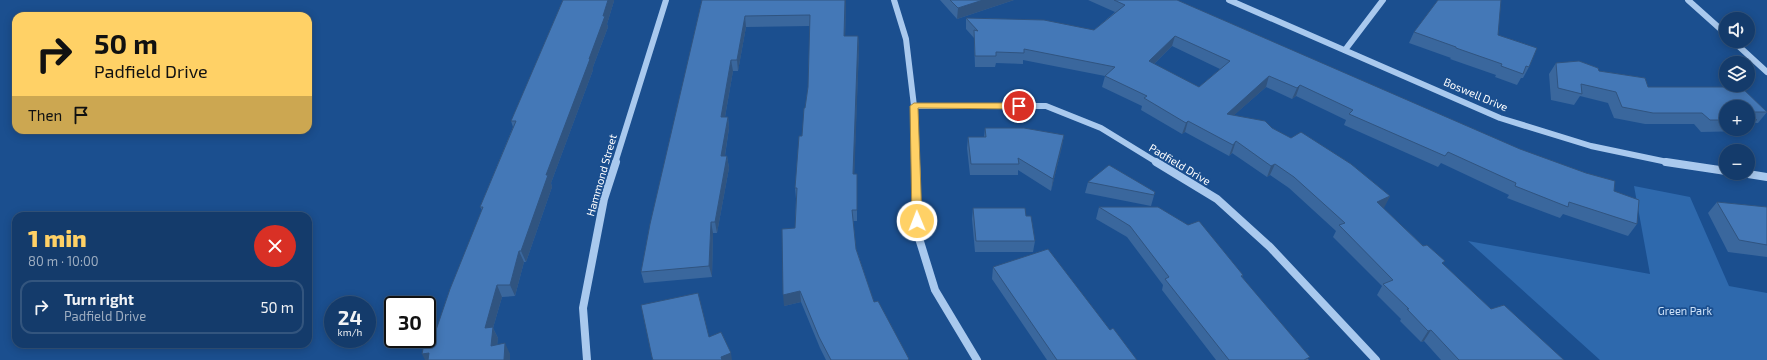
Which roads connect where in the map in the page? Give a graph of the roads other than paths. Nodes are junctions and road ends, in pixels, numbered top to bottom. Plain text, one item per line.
1 (666, 0) edge
2 (894, 0) edge
3 (1229, 0) edge
4 (1383, 0) edge
5 (1688, 0) edge
6 (1719, 28) edge
7 (1741, 48) edge
8 (1345, 50) junction
9 (1767, 72) edge
10 (914, 106) junction
11 (1719, 170) edge
12 (1767, 171) edge
13 (1756, 174) joint
14 (1767, 177) edge
15 (587, 360) edge
16 (977, 360) edge
17 (1376, 360) edge

1 - 15 street, Hammond Street
2 - 10 street
3 - 8 street, Boswell Drive
4 - 8 street
5 - 6 street
7 - 9 street
8 - 11 street, Boswell Drive
10 - 16 street
10 - 17 street, Padfield Drive
12 - 13 street
13 - 14 street

